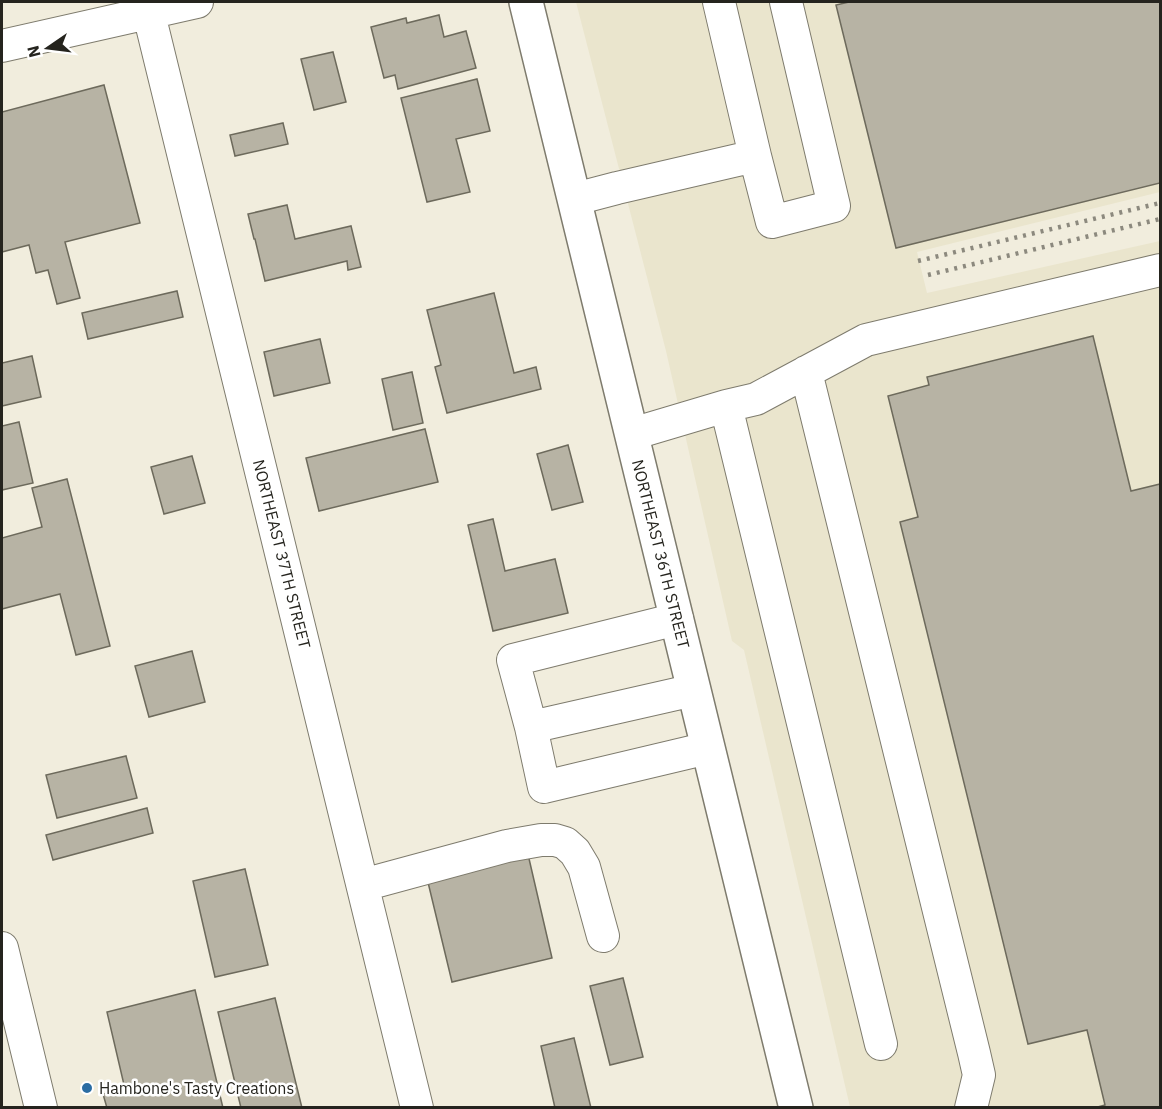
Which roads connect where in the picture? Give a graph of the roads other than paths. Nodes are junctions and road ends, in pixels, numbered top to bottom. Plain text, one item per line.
1 (197, 2) edge
2 (526, 2) edge
3 (718, 2) edge
4 (786, 2) edge
5 (148, 7) edge
6 (2, 46) edge
7 (755, 156) junction
8 (574, 199) junction
9 (1161, 270) edge
10 (806, 372) junction
11 (726, 406) junction
12 (632, 434) junction
13 (677, 619) junction
14 (694, 690) junction
15 (531, 727) junction
16 (708, 748) junction
17 (363, 885) junction
18 (603, 936) dead end
19 (2, 948) edge
20 (881, 1044) dead end
21 (41, 1107) edge
22 (417, 1107) edge
23 (796, 1107) edge
24 (971, 1107) edge

1 - 5 street
2 - 8 main road, NORTHEAST 36TH STREET
3 - 7 street
4 - 7 street
5 - 6 street
5 - 17 street, NORTHEAST 37TH STREET
7 - 8 street
8 - 12 main road, NORTHEAST 36TH STREET
9 - 10 street
10 - 11 street
10 - 24 street
11 - 12 street
11 - 20 street
12 - 13 main road, NORTHEAST 36TH STREET
13 - 14 main road, NORTHEAST 36TH STREET
13 - 15 street
14 - 15 street
14 - 16 main road, NORTHEAST 36TH STREET
15 - 16 street
16 - 23 main road, NORTHEAST 36TH STREET
17 - 18 street
17 - 22 street, NORTHEAST 37TH STREET
19 - 21 street

